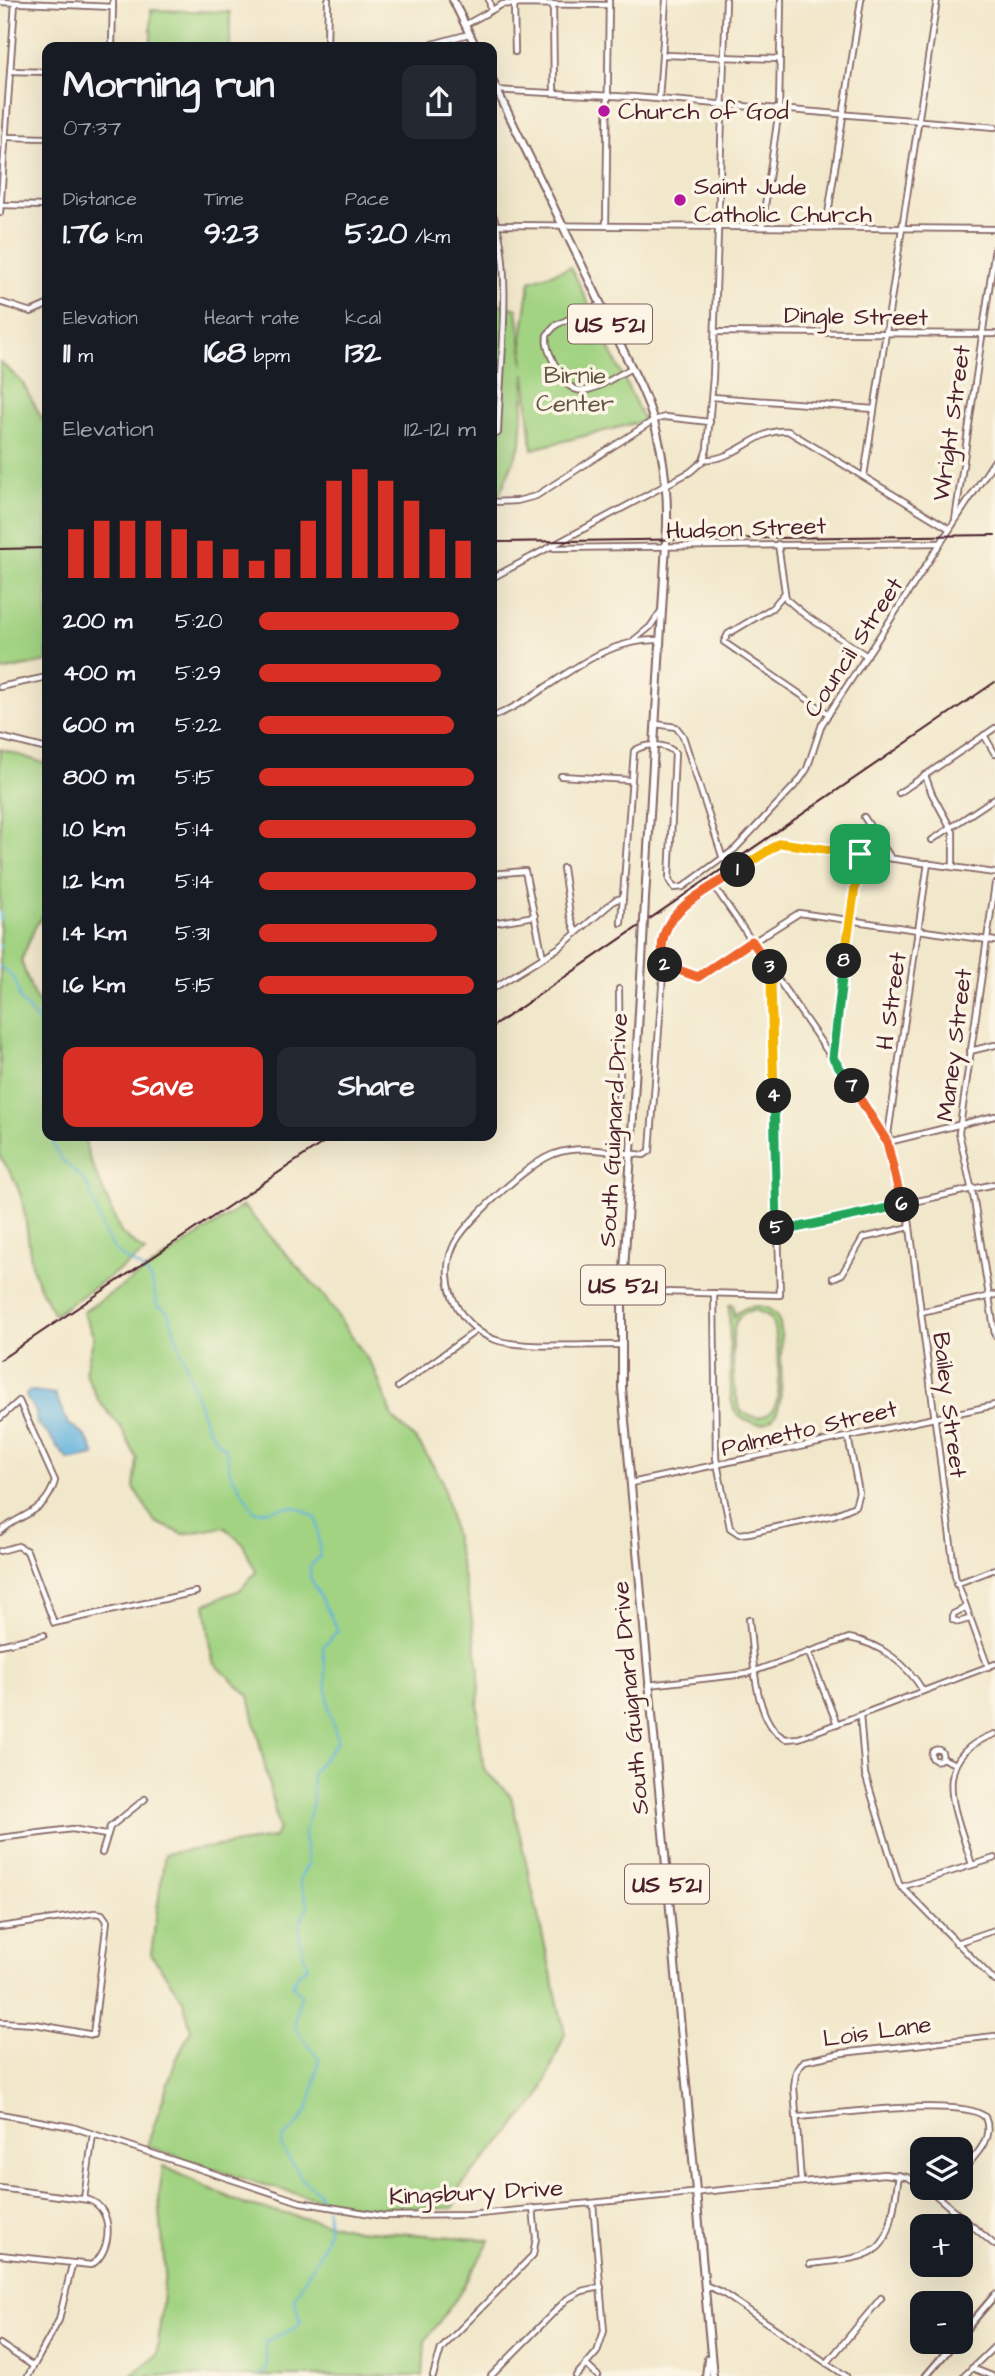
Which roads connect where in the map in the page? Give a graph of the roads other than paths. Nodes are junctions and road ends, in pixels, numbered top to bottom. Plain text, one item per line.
1 (113, 0) edge
2 (328, 0) edge
3 (453, 0) edge
4 (489, 0) edge
5 (666, 0) edge
6 (726, 0) edge
7 (781, 0) edge
8 (861, 0) edge
9 (937, 0) edge
10 (0, 2) edge
11 (43, 2) edge
12 (609, 2) edge
13 (15, 3) junction
14 (514, 4) junction
15 (553, 4) junction
16 (113, 7) junction
17 (491, 10) junction
18 (465, 25) junction
19 (469, 34) junction
20 (112, 42) edge
21 (327, 42) edge
22 (440, 42) edge
23 (473, 42) edge
24 (515, 52) dead end
25 (664, 55) junction
26 (724, 56) junction
27 (780, 59) junction
28 (10, 71) junction
29 (42, 72) edge
30 (497, 90) edge
31 (554, 93) junction
32 (497, 96) edge
33 (608, 96) junction
34 (659, 99) junction
35 (723, 104) junction
36 (779, 109) junction
37 (844, 115) junction
38 (918, 121) junction
39 (995, 127) edge
40 (5, 138) junction
41 (42, 138) edge
42 (0, 205) edge
43 (42, 206) edge
44 (0, 213) edge
45 (497, 225) edge
46 (563, 226) junction
47 (606, 226) junction
48 (720, 227) junction
49 (762, 227) junction
50 (826, 228) junction
51 (902, 228) junction
52 (995, 229) edge
53 (497, 235) edge
54 (995, 248) edge
55 (0, 302) edge
56 (601, 304) junction
57 (42, 308) edge
58 (716, 332) junction
59 (886, 334) junction
60 (982, 334) junction
61 (995, 334) edge
62 (632, 368) junction
63 (497, 379) edge
64 (712, 397) junction
65 (874, 409) junction
66 (654, 420) junction
67 (710, 422) junction
68 (704, 459) junction
69 (995, 460) edge
70 (864, 476) junction
71 (666, 484) junction
72 (497, 502) edge
73 (955, 521) junction
74 (950, 530) junction
75 (941, 542) junction
76 (778, 544) junction
77 (551, 547) junction
78 (665, 548) junction
79 (497, 575) edge
80 (784, 594) junction
81 (662, 610) junction
82 (634, 640) junction
83 (660, 640) junction
84 (867, 656) junction
85 (42, 678) edge
86 (0, 687) edge
87 (829, 714) junction
88 (497, 716) edge
89 (656, 724) junction
90 (995, 728) edge
91 (984, 735) junction
92 (0, 737) edge
93 (654, 746) junction
94 (42, 748) edge
95 (995, 754) edge
96 (925, 775) junction
97 (561, 776) dead end
98 (630, 780) junction
99 (899, 793) dead end
100 (995, 798) edge
101 (864, 817) dead end
102 (951, 827) junction
103 (932, 840) dead end
104 (860, 854) junction
105 (891, 858) junction
106 (723, 859) junction
107 (928, 863) junction
108 (953, 867) junction
109 (563, 868) dead end
110 (995, 873) edge
111 (497, 874) edge
112 (995, 884) edge
113 (714, 886) junction
114 (623, 898) junction
115 (536, 916) junction
116 (849, 919) junction
117 (497, 922) edge
118 (501, 922) junction
119 (621, 923) dead end
120 (497, 925) edge
121 (919, 929) junction
122 (576, 933) junction
123 (986, 939) junction
124 (752, 941) junction
125 (995, 941) edge
126 (543, 957) junction
127 (664, 964) junction
128 (774, 973) junction
129 (497, 986) edge
130 (619, 989) dead end
131 (995, 1045) edge
132 (970, 1051) junction
133 (833, 1058) junction
134 (995, 1116) edge
135 (960, 1125) junction
136 (887, 1142) junction
137 (611, 1153) junction
138 (631, 1154) junction
139 (995, 1184) edge
140 (972, 1190) junction
141 (904, 1205) junction
142 (910, 1227) junction
143 (777, 1232) junction
144 (833, 1278) dead end
145 (623, 1291) junction
146 (713, 1293) junction
147 (992, 1295) edge
148 (921, 1312) junction
149 (477, 1329) junction
150 (995, 1335) edge
151 (622, 1345) junction
152 (398, 1387) dead end
153 (995, 1405) edge
154 (0, 1418) edge
155 (934, 1418) junction
156 (848, 1437) junction
157 (718, 1466) junction
158 (630, 1483) junction
159 (0, 1532) edge
160 (0, 1551) edge
161 (995, 1569) edge
162 (956, 1584) junction
163 (196, 1592) dead end
164 (965, 1608) junction
165 (749, 1619) dead end
166 (969, 1619) junction
167 (44, 1635) dead end
168 (0, 1644) edge
169 (808, 1651) junction
170 (995, 1664) edge
171 (988, 1667) junction
172 (755, 1671) junction
173 (648, 1685) junction
174 (923, 1691) junction
175 (860, 1715) junction
176 (837, 1724) junction
177 (995, 1734) edge
178 (942, 1758) dead end
179 (955, 1764) junction
180 (145, 1799) dead end
181 (106, 1835) junction
182 (0, 1838) edge
183 (103, 1853) dead end
184 (995, 1858) edge
185 (972, 1866) junction
186 (901, 1887) junction
187 (0, 1927) edge
188 (995, 1930) edge
189 (956, 1942) junction
190 (995, 1981) edge
191 (0, 2022) edge
192 (995, 2036) edge
193 (0, 2114) edge
194 (797, 2117) junction
195 (93, 2134) junction
196 (973, 2157) edge
197 (899, 2175) junction
198 (910, 2180) edge
199 (802, 2182) junction
200 (0, 2188) edge
201 (695, 2192) junction
202 (84, 2199) junction
203 (942, 2200) edge
204 (593, 2203) junction
205 (533, 2208) junction
206 (995, 2245) edge
207 (0, 2255) edge
208 (72, 2264) junction
209 (810, 2264) dead end
210 (704, 2285) junction
211 (601, 2287) junction
212 (995, 2295) edge
213 (881, 2298) dead end
214 (973, 2321) edge
215 (709, 2343) junction
216 (0, 2344) edge
217 (995, 2346) edge
218 (945, 2354) edge
219 (827, 2363) junction
220 (586, 2365) junction
221 (33, 2366) junction
222 (972, 2368) junction
223 (28, 2376) edge
224 (433, 2376) edge
225 (491, 2376) edge
226 (576, 2376) edge
227 (598, 2376) edge
228 (706, 2376) edge
229 (713, 2376) edge
230 (846, 2376) edge
231 (926, 2376) edge
232 (964, 2376) edge
233 (992, 2376) edge

1 - 16 street
2 - 21 street
3 - 18 highway
4 - 17 street
5 - 25 street
6 - 26 street
7 - 27 street
8 - 37 street
9 - 38 street
10 - 13 street
11 - 13 street
11 - 16 street
12 - 15 street
12 - 33 street
13 - 28 street
14 - 15 street
14 - 17 street
14 - 24 street
15 - 31 street
16 - 20 street
17 - 18 street
18 - 19 highway
19 - 22 street
19 - 23 highway
25 - 26 street
25 - 34 street
26 - 27 street
26 - 35 street
27 - 36 street
28 - 29 street
28 - 40 street
30 - 31 street
31 - 33 street
32 - 46 highway, South Guignard Drive / US 521
33 - 34 street
33 - 47 street
34 - 35 street
35 - 36 street
35 - 48 street
36 - 37 street
36 - 49 street
37 - 38 street
37 - 50 street
38 - 39 street
38 - 51 street
40 - 41 street
40 - 42 street
42 - 43 street
42 - 44 street
45 - 46 street
46 - 47 street
46 - 56 highway, South Guignard Drive / US 521
47 - 48 street
48 - 49 street
48 - 58 street
49 - 50 street
50 - 51 street
51 - 52 street
51 - 59 street
53 - 63 street
54 - 60 street, Wright Street
55 - 57 street
56 - 62 highway, South Guignard Drive / US 521
56 - 62 street
58 - 59 street, Dingle Street
58 - 64 street
59 - 60 street, Dingle Street
59 - 65 street
60 - 61 street, Dingle Street
60 - 73 street, Wright Street
62 - 66 highway, South Guignard Drive / US 521
64 - 65 street
64 - 67 street
65 - 70 street
66 - 67 street
66 - 71 highway, South Guignard Drive / US 521
66 - 72 street
67 - 68 street
68 - 70 street
68 - 71 street
69 - 73 street, Council Street
70 - 74 street
71 - 77 street
71 - 78 highway, South Guignard Drive / US 521
73 - 74 street, Council Street
74 - 75 street, Council Street
75 - 76 street, Hudson Street
75 - 84 street, Council Street
76 - 78 street, Hudson Street
76 - 80 street
77 - 78 street, Hudson Street
77 - 79 street
78 - 81 highway, South Guignard Drive / US 521
80 - 84 street
80 - 87 street
81 - 82 street
81 - 83 highway, South Guignard Drive / US 521
82 - 83 street
82 - 88 street
83 - 89 highway, South Guignard Drive / US 521
84 - 87 street, Council Street
85 - 86 street
87 - 106 street, Council Street
89 - 93 highway, South Guignard Drive / US 521
89 - 106 street
90 - 91 street
91 - 95 street
91 - 96 street
92 - 94 street
93 - 98 street
93 - 106 street, Council Street
93 - 138 highway, South Guignard Drive / US 521, bridge
96 - 99 street
96 - 102 street
97 - 98 street
98 - 114 street
100 - 102 street
101 - 105 street
102 - 103 street
102 - 108 street
104 - 105 street
104 - 113 street
104 - 116 street
105 - 107 street
107 - 108 street
107 - 121 street, H Street
108 - 110 street
109 - 122 street
111 - 115 street
112 - 123 street, Maney Street
113 - 124 street
113 - 127 street
114 - 119 street
114 - 122 street
115 - 118 street
115 - 126 street
116 - 121 street
116 - 124 street
116 - 133 street
117 - 118 street
118 - 120 street
121 - 123 street
121 - 136 street, H Street
122 - 126 street
123 - 125 street
123 - 132 street, Maney Street
124 - 127 street
124 - 128 street
126 - 129 street
127 - 138 street
128 - 133 street
128 - 143 street
130 - 137 street
131 - 132 street
132 - 135 street, Maney Street
133 - 136 street
134 - 135 street
135 - 136 street
135 - 140 street, Maney Street
136 - 141 street, Bailey Street
137 - 138 street
137 - 149 street
138 - 145 highway, South Guignard Drive / US 521
139 - 140 street
140 - 141 street
140 - 147 street, Maney Street
141 - 142 street, Bailey Street
141 - 143 street
142 - 144 street
142 - 148 street, Bailey Street
143 - 146 street
145 - 146 street
145 - 151 highway, South Guignard Drive / US 521
146 - 157 street
147 - 148 street
147 - 150 street, Maney Street
148 - 155 street, Bailey Street
149 - 151 street
149 - 152 street
151 - 158 highway, South Guignard Drive / US 521
153 - 155 street, Palmetto Street
154 - 159 street
155 - 156 street, Palmetto Street
155 - 162 street, Bailey Street
156 - 157 street, Palmetto Street
156 - 157 street
157 - 158 street, Palmetto Street
158 - 173 highway, South Guignard Drive / US 521
160 - 163 street
161 - 162 street
162 - 164 street, Bailey Street
164 - 166 street, Bailey Street
164 - 166 street, Bailey Street
165 - 172 street
166 - 171 street, Bailey Street
167 - 168 street
169 - 172 street
169 - 174 street
169 - 176 street
170 - 171 street
171 - 174 street
172 - 173 street
172 - 176 street
173 - 201 highway, South Guignard Drive / US 521
174 - 175 street
175 - 176 street
175 - 186 street
177 - 179 street
178 - 179 street
179 - 185 street
180 - 181 street
181 - 182 street
181 - 183 street
184 - 185 street
185 - 186 street
186 - 189 street
187 - 191 street
188 - 189 street
189 - 190 street
192 - 194 street, Lois Lane
193 - 195 street, Kingsbury Drive
194 - 196 street
194 - 199 street, Lois Lane
195 - 202 street
195 - 205 street, Kingsbury Drive
197 - 198 street, Kingsbury Drive
197 - 199 street, Kingsbury Drive
197 - 209 street
199 - 201 street, Kingsbury Drive
200 - 202 street
201 - 204 street, Kingsbury Drive
201 - 210 highway, South Guignard Drive / US 521
202 - 208 street
203 - 206 street, Kingsbury Drive
204 - 205 street, Kingsbury Drive
204 - 211 street
205 - 224 street
207 - 208 street
208 - 221 street
210 - 215 highway, South Guignard Drive / US 521
210 - 219 street
211 - 220 street
211 - 225 street
212 - 214 main road
213 - 219 street
215 - 228 highway
215 - 229 highway, US 521
216 - 221 street
217 - 222 street
218 - 231 main road
219 - 230 street
220 - 226 street
220 - 227 street
221 - 223 street
222 - 232 street
222 - 233 street

